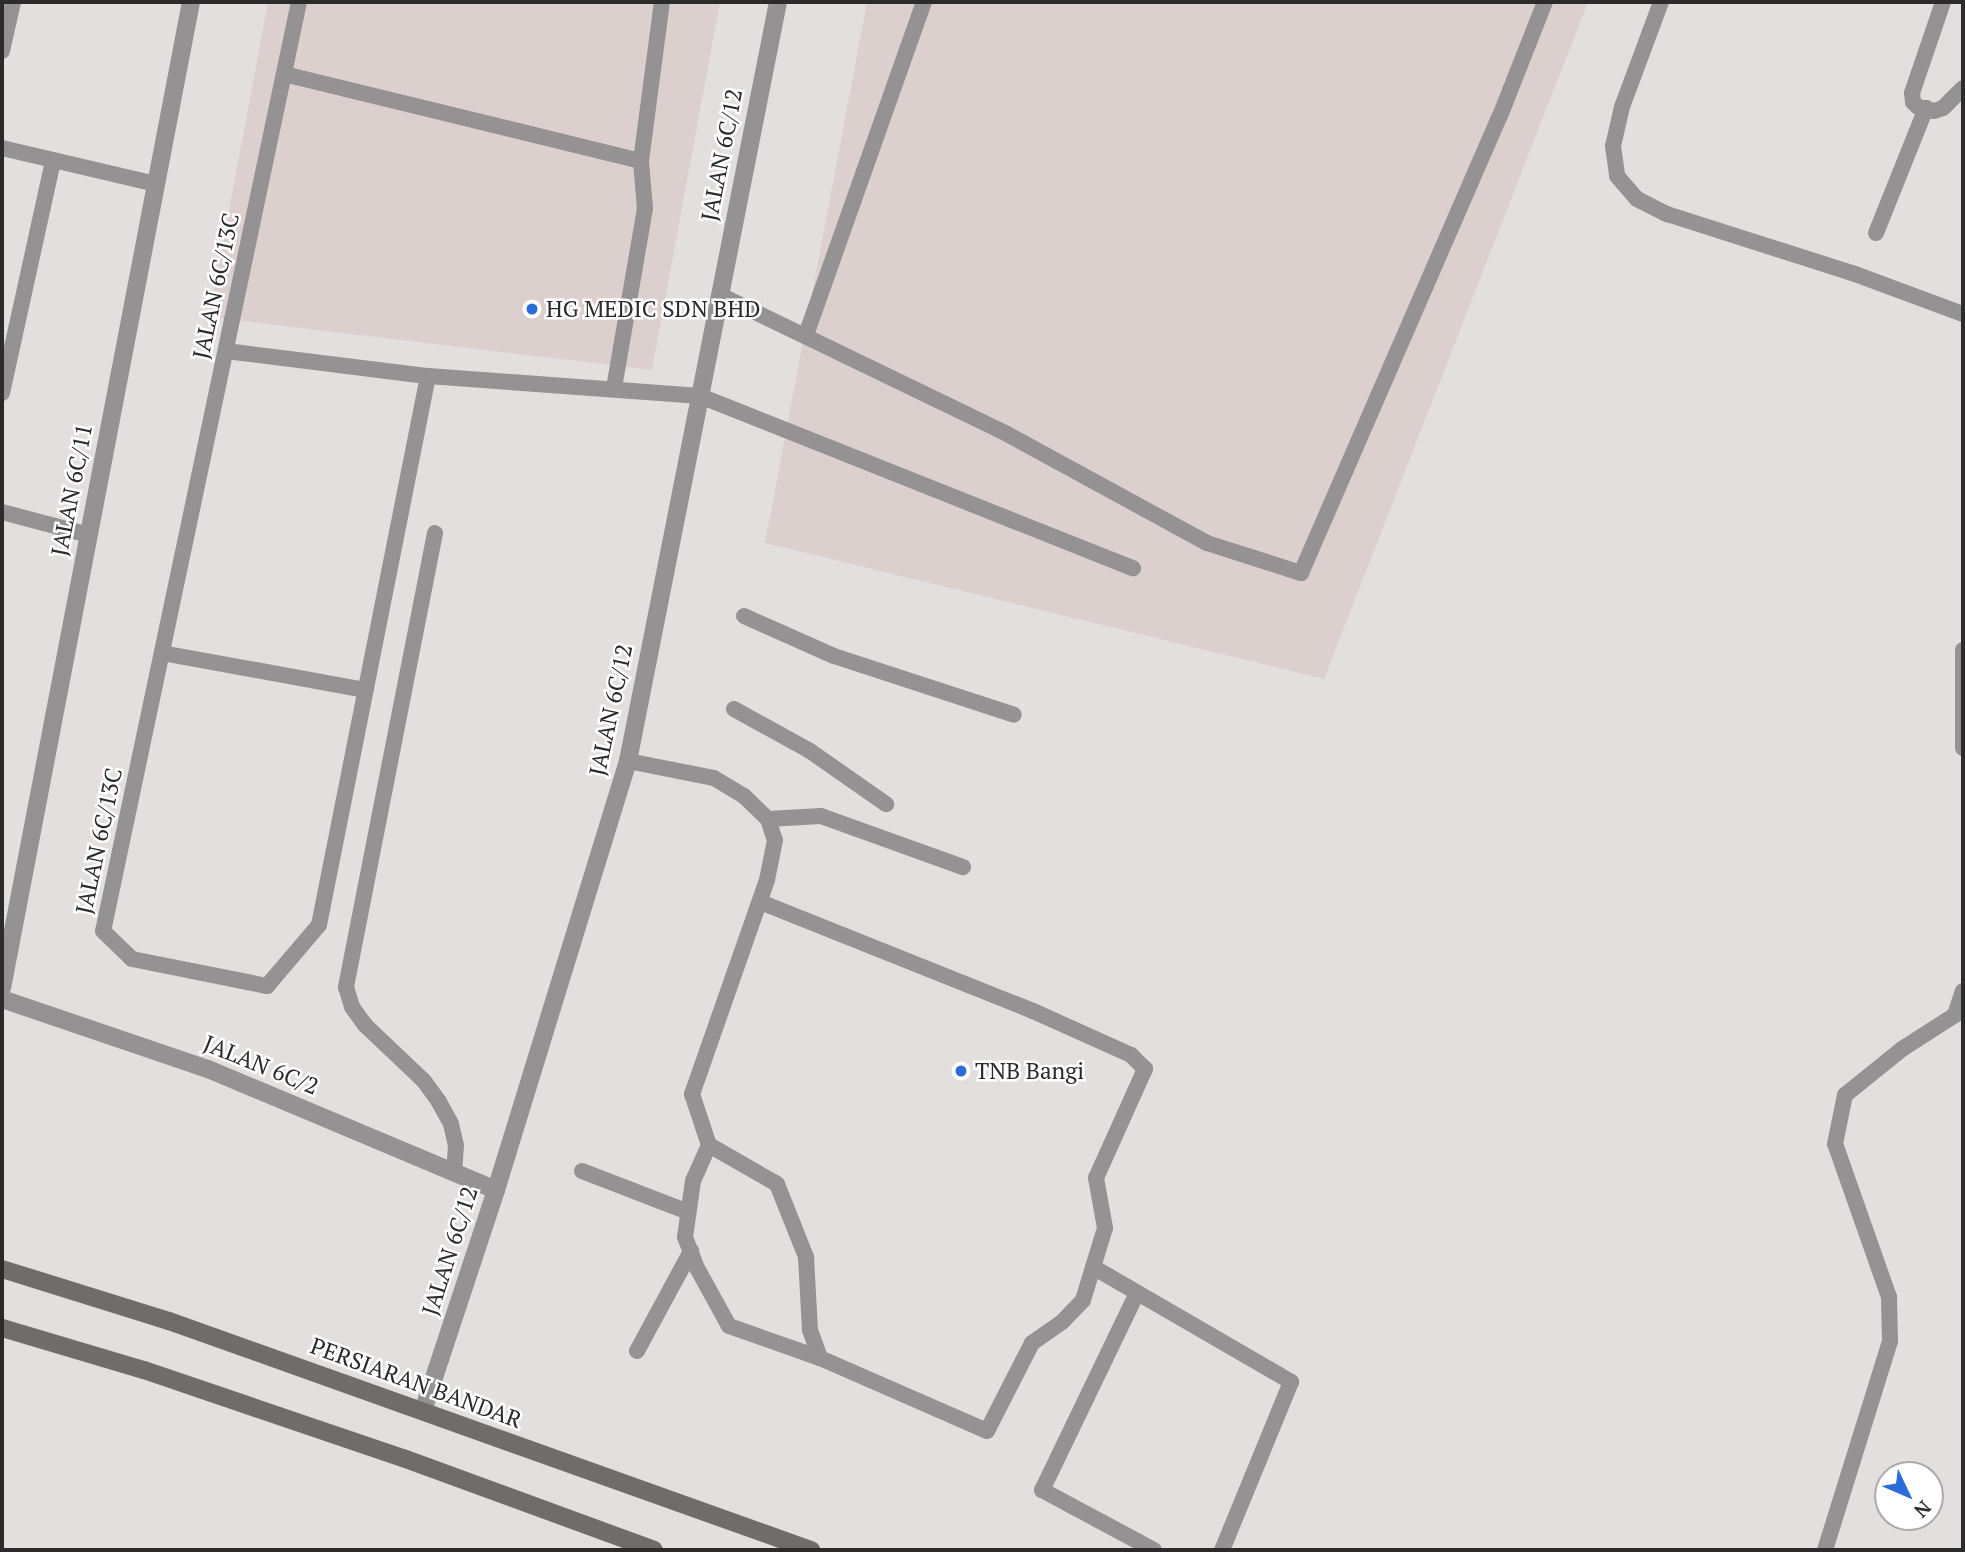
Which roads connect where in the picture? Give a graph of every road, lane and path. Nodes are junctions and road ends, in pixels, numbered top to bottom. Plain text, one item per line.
1 (13, 2) edge
2 (191, 2) edge
3 (299, 2) edge
4 (662, 2) edge
5 (778, 2) edge
6 (924, 2) edge
7 (1545, 2) edge
8 (1661, 2) edge
9 (1943, 2) edge
10 (2, 51) edge
11 (284, 74) junction
12 (1963, 88) edge
13 (1926, 108) junction
14 (2, 148) edge
15 (52, 160) junction
16 (641, 161) junction
17 (156, 184) junction
18 (1876, 233) dead end
19 (720, 295) junction
20 (1963, 314) edge
21 (806, 335) junction
22 (226, 351) junction
23 (428, 376) junction
24 (614, 388) junction
25 (2, 393) edge
26 (700, 396) junction
27 (2, 512) edge
28 (435, 534) dead end
29 (89, 535) junction
30 (1133, 568) dead end
31 (744, 616) dead end
32 (1963, 650) edge
33 (162, 653) junction
34 (366, 690) junction
35 (734, 709) dead end
36 (1014, 715) dead end
37 (1963, 748) edge
38 (628, 761) junction
39 (886, 804) dead end
40 (768, 819) junction
41 (963, 867) dead end
42 (760, 902) junction
43 (2, 988) edge
44 (1963, 991) edge
45 (2, 999) edge
46 (709, 1146) junction
47 (582, 1171) dead end
48 (454, 1173) junction
49 (496, 1190) junction
50 (688, 1212) junction
51 (691, 1251) junction
52 (1093, 1267) junction
53 (2, 1269) edge
54 (1137, 1293) junction
55 (2, 1328) edge
56 (637, 1351) dead end
57 (820, 1358) junction
58 (423, 1411) junction
59 (654, 1550) edge
60 (811, 1550) edge
61 (1154, 1550) edge
62 (1222, 1550) edge
63 (1825, 1550) edge

1 - 10 lane
2 - 17 street, JALAN 6C/11
3 - 11 lane, JALAN 6C/13C
4 - 16 lane
5 - 19 street, JALAN 6C/12
6 - 21 lane
7 - 21 lane
8 - 20 lane
9 - 13 lane
11 - 16 lane
11 - 22 lane, JALAN 6C/13C
12 - 13 lane
13 - 18 lane
14 - 15 lane
15 - 17 lane
15 - 25 lane
16 - 24 lane
17 - 29 street, JALAN 6C/11
19 - 21 lane
19 - 26 street, JALAN 6C/12
22 - 23 lane
22 - 33 lane, JALAN 6C/13C
23 - 24 lane
23 - 34 lane, JALAN 6C/13C
24 - 26 lane
26 - 30 lane
26 - 38 street, JALAN 6C/12
27 - 29 lane
28 - 48 lane
29 - 43 street, JALAN 6C/11
31 - 36 lane
32 - 37 lane
33 - 34 lane
33 - 34 lane, JALAN 6C/13C
35 - 39 lane
38 - 40 lane
38 - 49 street, JALAN 6C/12
40 - 41 lane
40 - 42 lane
42 - 46 lane
42 - 52 lane
44 - 63 lane
45 - 48 street, JALAN 6C/2
46 - 50 lane
46 - 57 lane
47 - 50 lane
48 - 49 street, JALAN 6C/2
49 - 58 street, JALAN 6C/12
50 - 51 lane
51 - 56 lane
51 - 57 lane
52 - 54 lane
52 - 57 lane
53 - 58 main road, PERSIARAN BANDAR
54 - 61 lane
54 - 62 lane
55 - 59 main road
58 - 60 main road, PERSIARAN BANDAR

